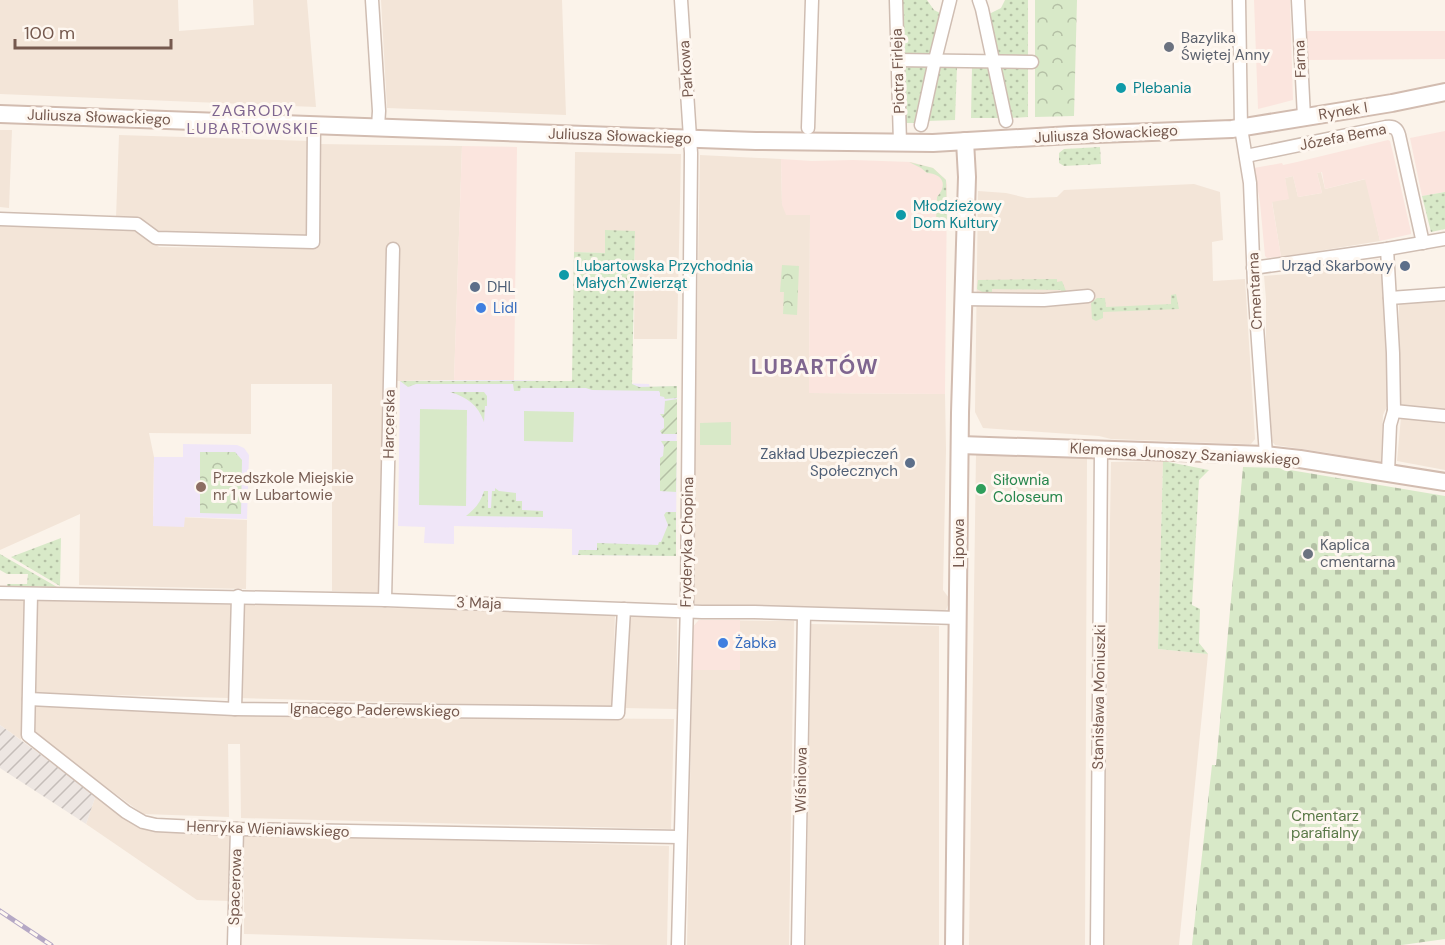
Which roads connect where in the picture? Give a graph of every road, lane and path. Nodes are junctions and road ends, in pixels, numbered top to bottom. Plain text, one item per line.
1 (372, 0) edge
2 (681, 0) edge
3 (812, 0) edge
4 (896, 0) edge
5 (950, 0) edge
6 (979, 0) edge
7 (1239, 0) edge
8 (1298, 0) edge
9 (897, 60) junction
10 (935, 60) junction
11 (993, 61) junction
12 (1032, 62) dead end
13 (1445, 92) edge
14 (0, 114) edge
15 (1304, 117) junction
16 (1006, 121) dead end
17 (314, 125) junction
18 (921, 125) dead end
19 (378, 127) junction
20 (808, 128) dead end
21 (1241, 128) junction
22 (691, 138) junction
23 (965, 141) junction
24 (900, 143) junction
25 (1246, 156) junction
26 (0, 219) edge
27 (1445, 238) edge
28 (1423, 243) junction
29 (393, 249) dead end
30 (1388, 249) junction
31 (1253, 268) junction
32 (1445, 294) edge
33 (1088, 296) dead end
34 (1390, 297) junction
35 (963, 299) junction
36 (1394, 411) junction
37 (1445, 416) edge
38 (960, 445) junction
39 (1101, 450) junction
40 (1266, 455) junction
41 (1388, 472) junction
42 (1445, 482) edge
43 (0, 593) edge
44 (31, 594) junction
45 (238, 596) junction
46 (385, 600) junction
47 (624, 609) junction
48 (687, 612) junction
49 (804, 614) junction
50 (958, 618) junction
51 (29, 699) junction
52 (235, 709) junction
53 (237, 829) junction
54 (680, 837) junction
55 (234, 945) edge
56 (678, 945) edge
57 (798, 945) edge
58 (954, 945) edge
59 (1096, 945) edge

1 - 19 street
2 - 22 street, Parkowa
3 - 20 street
4 - 9 street, Piotra Firleja
5 - 10 street
6 - 11 street
7 - 21 street, Cmentarna
8 - 15 street, Farna
9 - 10 street
9 - 24 street, Piotra Firleja
10 - 11 street
10 - 18 street
11 - 12 street
11 - 16 street
13 - 15 main road, Rynek I
14 - 17 main road, Juliusza Słowackiego
15 - 21 main road, Rynek I
17 - 19 main road, Juliusza Słowackiego
17 - 26 street
19 - 22 main road, Juliusza Słowackiego
21 - 23 main road, Juliusza Słowackiego
21 - 25 street, Cmentarna
22 - 24 main road, Juliusza Słowackiego
22 - 48 street, Fryderyka Chopina
23 - 24 main road, Juliusza Słowackiego
23 - 35 main road, Lipowa
25 - 28 street, Józefa Bema
25 - 31 street, Cmentarna
27 - 28 street
28 - 30 street
29 - 46 street, Harcerska
30 - 31 street
30 - 34 street
31 - 40 street, Cmentarna
32 - 34 street
33 - 35 street
34 - 36 street
35 - 38 main road, Lipowa
36 - 37 street
36 - 41 street
38 - 39 main road, Klemensa Junoszy Szaniawskiego
38 - 50 main road, Lipowa
39 - 40 main road, Klemensa Junoszy Szaniawskiego
39 - 59 street, Stanisława Moniuszki
40 - 41 main road, Klemensa Junoszy Szaniawskiego
41 - 42 main road, Klemensa Junoszy Szaniawskiego
43 - 44 street, 3 Maja
44 - 45 street, 3 Maja
44 - 51 street, Henryka Wieniawskiego
45 - 46 street, 3 Maja
45 - 52 street
46 - 47 street, 3 Maja
47 - 48 street, 3 Maja
47 - 52 street, Ignacego Paderewskiego
48 - 49 street, 3 Maja
48 - 54 street, Fryderyka Chopina
49 - 50 street, 3 Maja
49 - 57 street, Wiśniowa
50 - 58 main road, Lipowa
51 - 52 street, Ignacego Paderewskiego
51 - 53 street, Henryka Wieniawskiego
53 - 54 street, Henryka Wieniawskiego
53 - 55 street, Spacerowa
54 - 56 street, Fryderyka Chopina

